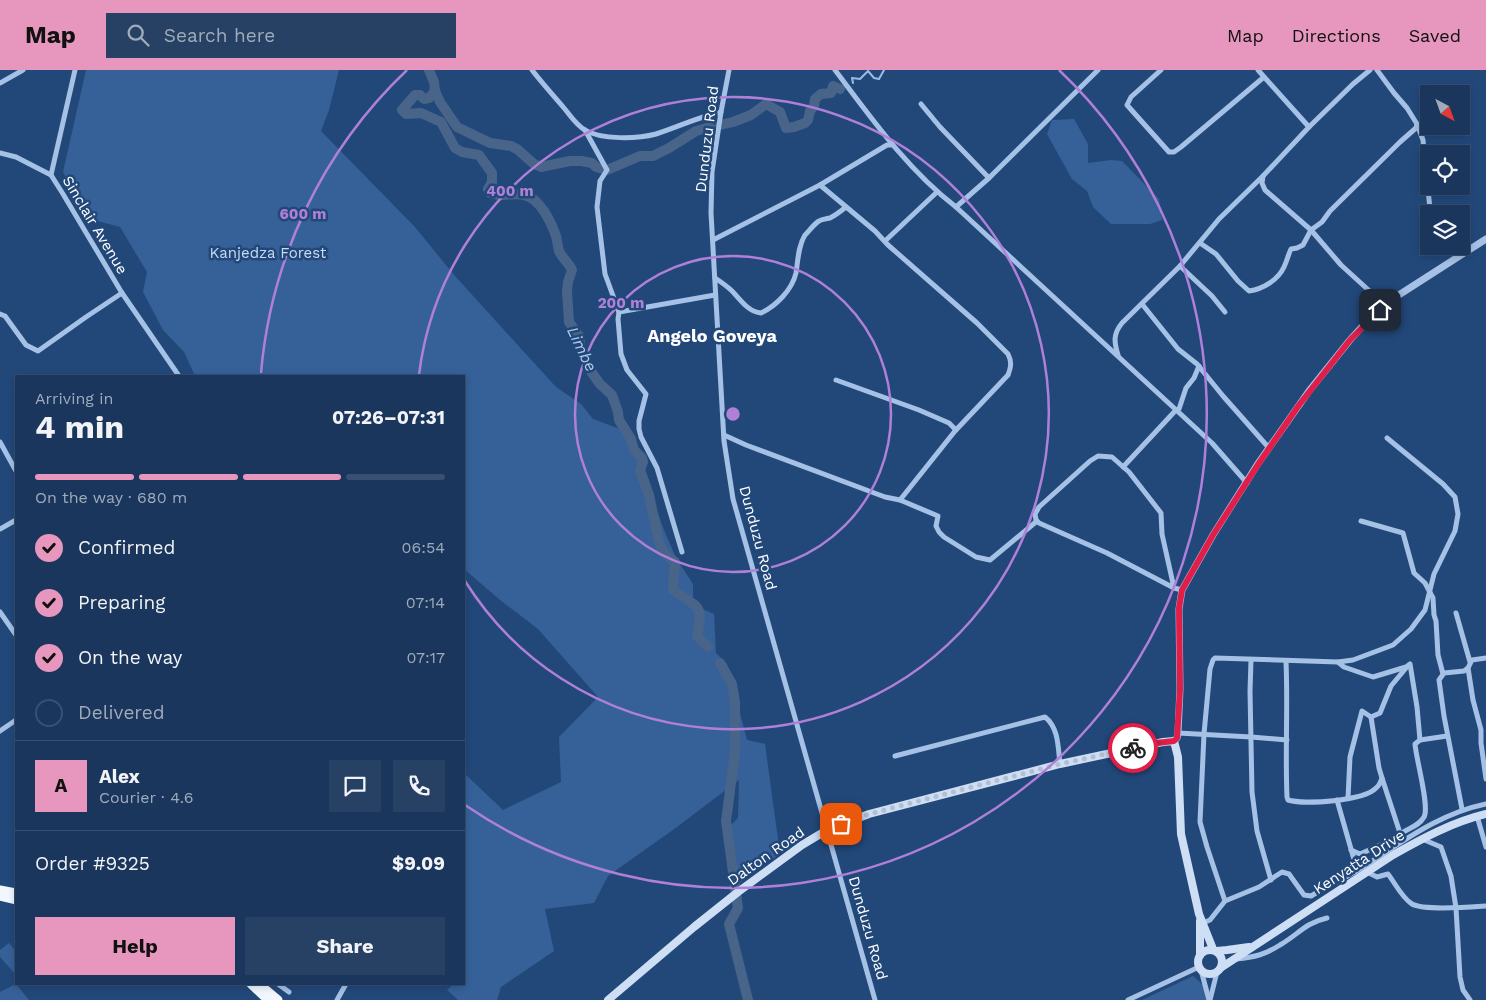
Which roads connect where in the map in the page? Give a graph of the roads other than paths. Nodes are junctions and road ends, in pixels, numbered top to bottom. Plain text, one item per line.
1 (23, 70) edge
2 (75, 70) edge
3 (532, 70) edge
4 (729, 70) edge
5 (835, 70) edge
6 (1098, 70) edge
7 (1161, 70) edge
8 (1258, 70) edge
9 (1370, 70) edge
10 (1377, 70) edge
11 (1264, 77) junction
12 (0, 83) edge
13 (921, 104) dead end
14 (721, 112) junction
15 (1417, 124) junction
16 (1309, 127) junction
17 (585, 130) junction
18 (892, 145) junction
19 (0, 153) edge
20 (51, 175) junction
21 (1263, 176) junction
22 (989, 178) junction
23 (820, 184) junction
24 (937, 192) junction
25 (1430, 205) edge
26 (846, 207) junction
27 (956, 207) junction
28 (1311, 230) junction
29 (1486, 239) edge
30 (713, 240) junction
31 (885, 241) junction
32 (1200, 242) junction
33 (1458, 257) joint
34 (1180, 266) junction
35 (715, 278) junction
36 (122, 293) junction
37 (715, 295) junction
38 (1391, 300) junction
39 (1142, 304) junction
40 (619, 312) junction
41 (1225, 312) dead end
42 (0, 314) edge
43 (1118, 356) junction
44 (1199, 366) junction
45 (178, 375) edge
46 (836, 380) dead end
47 (1176, 410) junction
48 (956, 430) junction
49 (724, 435) junction
50 (1387, 438) dead end
51 (0, 442) edge
52 (1269, 448) junction
53 (1123, 467) junction
54 (15, 469) edge
55 (1247, 483) junction
56 (900, 500) junction
57 (15, 521) edge
58 (1037, 521) junction
59 (1361, 521) dead end
60 (0, 529) edge
61 (682, 552) dead end
62 (1174, 588) junction
63 (1182, 590) junction
64 (1430, 591) junction
65 (0, 612) edge
66 (1456, 613) dead end
67 (15, 634) edge
68 (1486, 658) edge
69 (1251, 660) junction
70 (1286, 661) junction
71 (1338, 662) junction
72 (1469, 665) junction
73 (1406, 667) junction
74 (1443, 674) junction
75 (1371, 717) junction
76 (15, 721) edge
77 (0, 731) edge
78 (1178, 733) junction
79 (1204, 734) junction
80 (1251, 736) junction
81 (1447, 736) junction
82 (1287, 740) junction
83 (1420, 740) junction
84 (1174, 741) junction
85 (895, 756) dead end
86 (1060, 764) junction
87 (1382, 778) junction
88 (1486, 779) edge
89 (1348, 798) junction
90 (1337, 800) junction
91 (1486, 804) edge
92 (1462, 810) junction
93 (1486, 814) edge
94 (1477, 816) junction
95 (827, 830) junction
96 (1400, 833) junction
97 (1422, 839) junction
98 (1486, 847) edge
99 (1351, 850) junction
100 (1358, 870) junction
101 (1367, 872) junction
102 (1271, 880) junction
103 (0, 890) edge
104 (15, 893) edge
105 (0, 896) edge
106 (15, 900) edge
107 (1225, 901) junction
108 (1486, 906) edge
109 (1456, 908) junction
110 (1199, 914) junction
111 (1328, 918) dead end
112 (1203, 923) junction
113 (1253, 946) junction
114 (1215, 950) junction
115 (1200, 955) junction
116 (1231, 960) junction
117 (1200, 968) junction
118 (1219, 970) junction
119 (252, 985) edge
120 (260, 985) edge
121 (280, 985) edge
122 (345, 985) edge
123 (290, 992) dead end
124 (268, 1000) edge
125 (278, 1000) edge
126 (337, 1000) edge
127 (608, 1000) edge
128 (875, 1000) edge
129 (1128, 1000) edge
130 (1210, 1000) edge
131 (1470, 1000) edge

1 - 12 street
2 - 20 street, Sinclair Avenue
3 - 17 street
4 - 14 street, Dunduzu Road
5 - 18 street
6 - 22 street
7 - 11 street
8 - 11 street
9 - 16 street
10 - 15 street
11 - 16 street
13 - 22 street
14 - 17 street
14 - 30 street, Dunduzu Road
15 - 25 street
15 - 28 street
16 - 21 street
17 - 40 street
18 - 23 street
18 - 24 street
19 - 20 street
20 - 36 street, Sinclair Avenue
21 - 28 street
21 - 32 street
22 - 27 street
23 - 26 street
23 - 30 street
24 - 27 street
24 - 31 street
26 - 31 street
26 - 35 street
27 - 43 street
28 - 32 street
28 - 38 street
29 - 33 street
30 - 35 street, Dunduzu Road
31 - 48 street
32 - 34 street
33 - 38 street
34 - 39 street
34 - 41 street
35 - 37 street, Dunduzu Road
36 - 42 street
36 - 45 street, Sinclair Avenue
37 - 40 street
37 - 49 street, Dunduzu Road
38 - 52 street
39 - 43 street
39 - 44 street
40 - 61 street
43 - 47 street
44 - 47 street
44 - 52 street
46 - 48 street
47 - 53 street
47 - 55 street
48 - 56 street
49 - 56 street
49 - 95 street, Dunduzu Road
50 - 64 street
51 - 54 street
52 - 55 street
53 - 58 street
53 - 62 street
55 - 63 street
56 - 58 street
57 - 60 street
58 - 62 street
59 - 64 street
62 - 63 street
63 - 78 street
64 - 71 street
64 - 74 street
65 - 67 street
66 - 72 street
68 - 72 street
69 - 70 street
69 - 79 street
69 - 80 street
70 - 71 street
70 - 82 street
71 - 73 street
72 - 74 street
72 - 88 street
73 - 75 street
73 - 83 street
74 - 81 street
75 - 87 street
75 - 89 street
76 - 77 street
78 - 79 street
78 - 84 street
79 - 80 street
79 - 107 street
80 - 82 street
80 - 102 street
81 - 83 street
81 - 92 street
82 - 90 street
83 - 96 street
84 - 86 main road, Dalton Road
84 - 110 main road
85 - 86 street
86 - 95 main road, Dalton Road
87 - 89 street
87 - 96 street
89 - 90 street
90 - 99 street
91 - 92 street
92 - 100 street
93 - 94 main road, Kenyatta Drive
94 - 97 main road, Kenyatta Drive
94 - 98 street
95 - 127 main road, Dalton Road
95 - 128 street, Dunduzu Road
96 - 99 street
97 - 101 main road, Kenyatta Drive
97 - 109 street
99 - 100 street
100 - 102 street
101 - 109 street
101 - 113 main road, Kenyatta Drive
102 - 107 street
103 - 104 highway
105 - 106 highway
107 - 112 street
108 - 109 street
109 - 131 street
110 - 112 main road
110 - 115 main road
111 - 116 street
112 - 114 main road
113 - 114 main road
113 - 116 main road, Kenyatta Drive
114 - 115 main road
114 - 118 main road
115 - 117 main road
116 - 118 main road, Kenyatta Drive
117 - 118 main road
117 - 129 street
117 - 130 street
118 - 130 street
119 - 124 highway
120 - 125 highway
121 - 123 street
122 - 126 street

